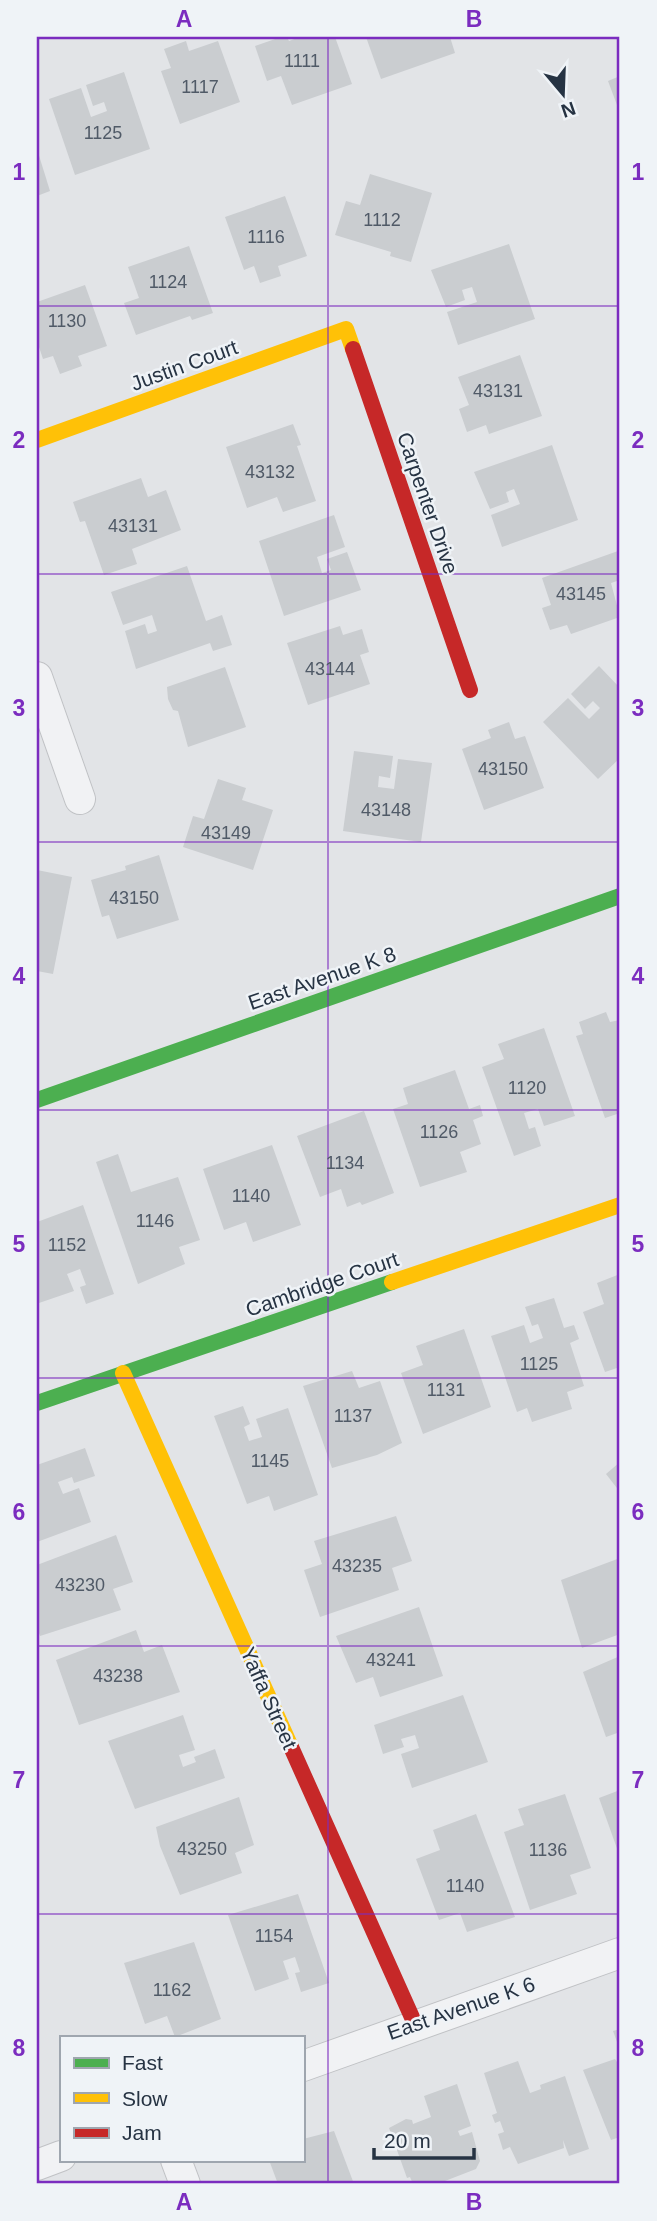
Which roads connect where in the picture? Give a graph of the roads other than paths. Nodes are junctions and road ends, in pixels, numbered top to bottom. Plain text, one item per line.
1 (346, 329) joint
2 (37, 440) edge
3 (37, 677) edge
4 (470, 690) dead end
5 (80, 799) dead end
6 (620, 896) edge
7 (37, 1100) edge
8 (620, 1205) edge
9 (123, 1373) junction
10 (37, 1404) edge
11 (620, 1953) edge
12 (415, 2024) junction
13 (304, 2066) edge
14 (60, 2156) edge
15 (177, 2162) edge
16 (37, 2165) edge
17 (185, 2184) edge

1 - 2 street, Justin Court
1 - 4 street, Carpenter Drive
3 - 5 street
6 - 7 street, East Avenue K 8
8 - 9 street, Cambridge Court
9 - 10 street, Cambridge Court
9 - 12 street, Yaffa Street
11 - 12 street, East Avenue K 6
12 - 13 street, East Avenue K 6
14 - 16 street
15 - 17 street

